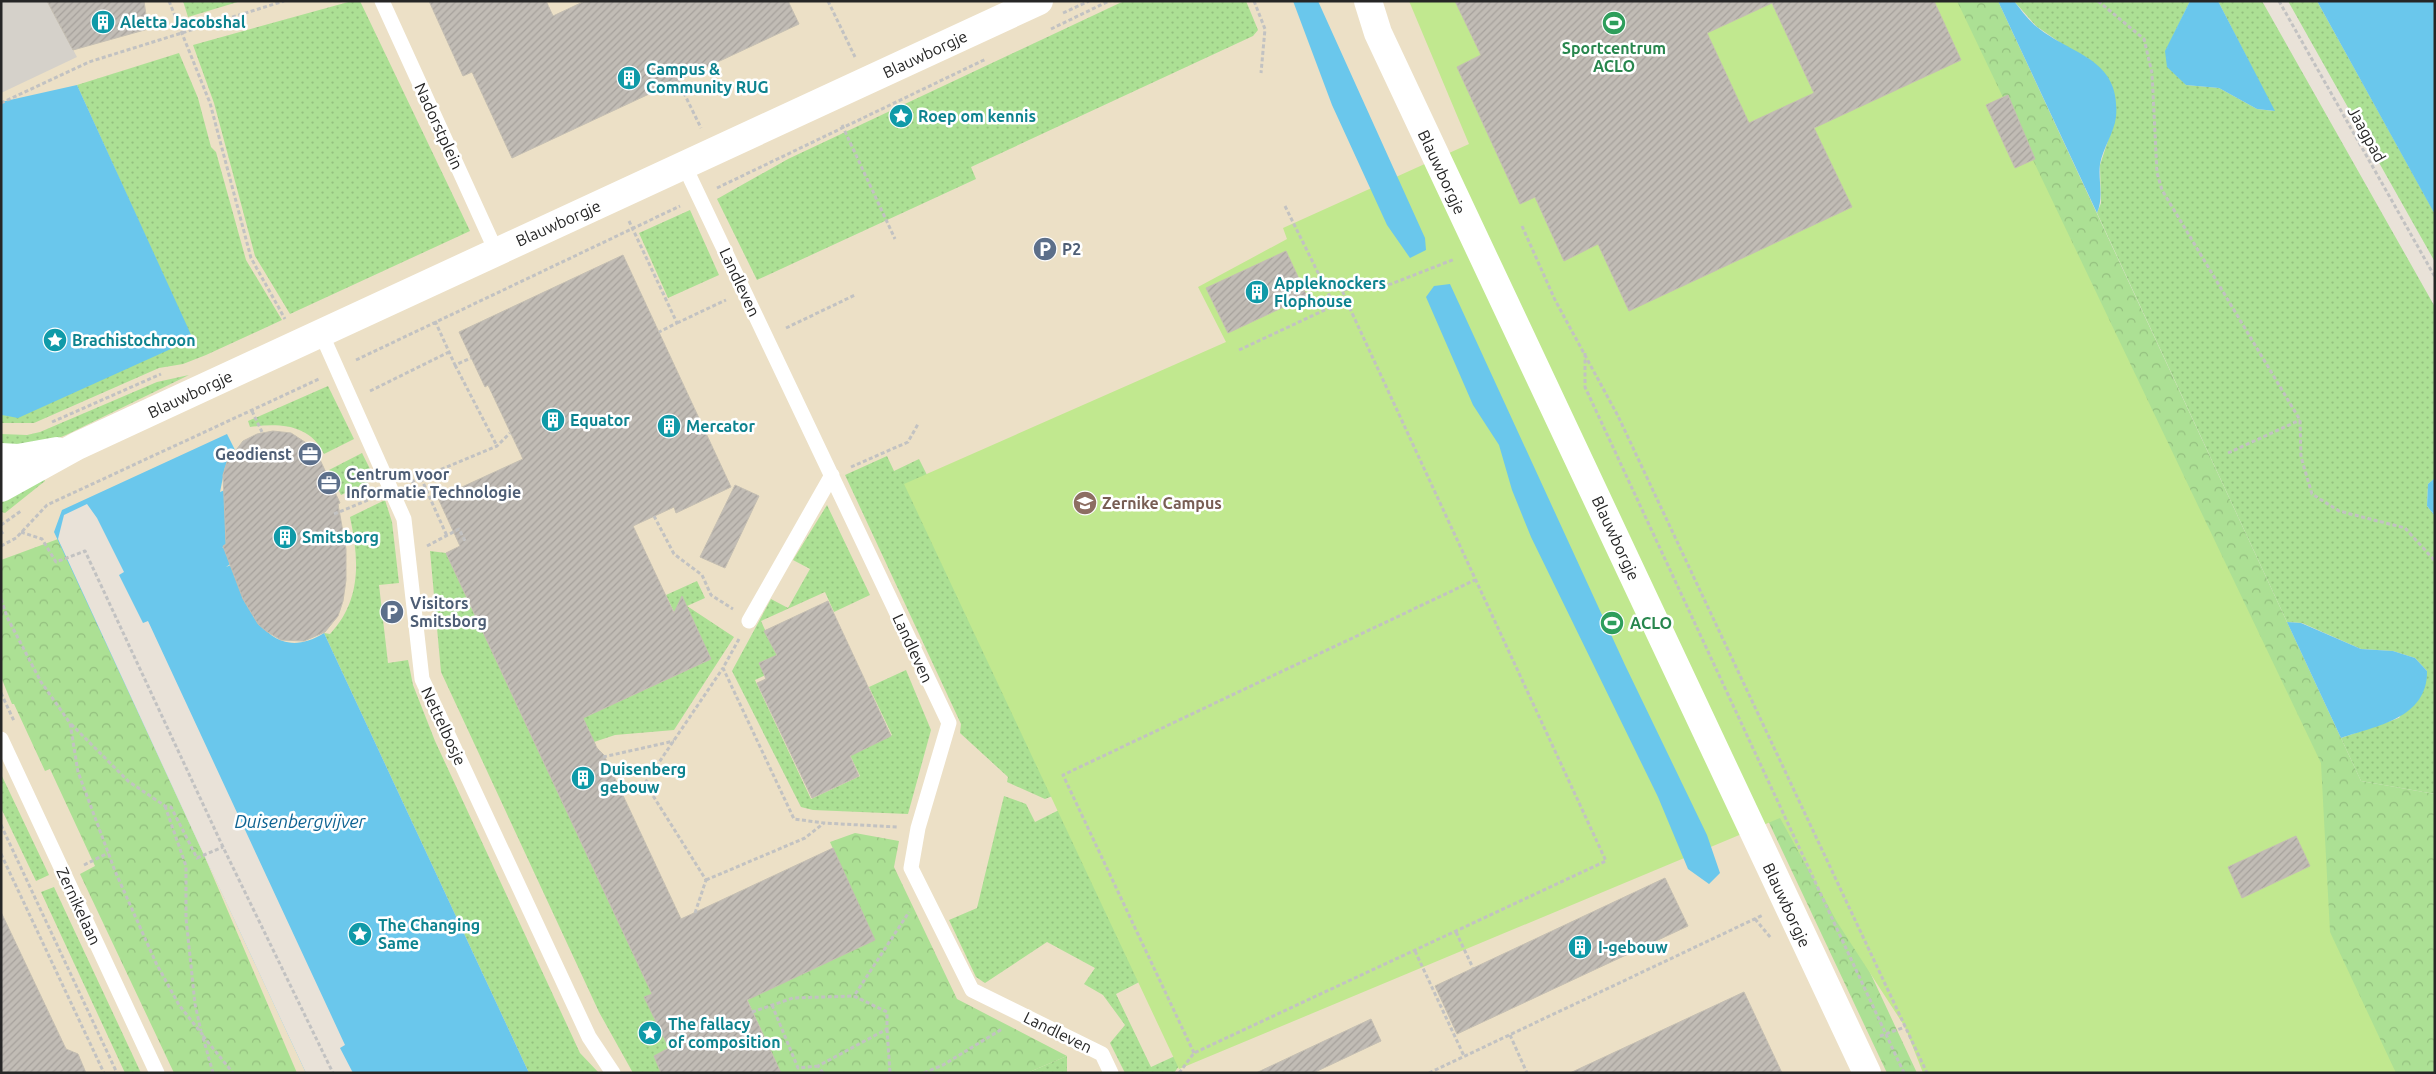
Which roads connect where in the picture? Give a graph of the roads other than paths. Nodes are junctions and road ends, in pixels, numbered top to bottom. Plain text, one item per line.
1 (382, 1) edge
2 (1038, 1) edge
3 (1368, 1) edge
4 (684, 165) junction
5 (496, 251) junction
6 (321, 333) junction
7 (78, 446) junction
8 (1, 457) edge
9 (832, 475) junction
10 (1, 488) edge
11 (749, 620) road end
12 (1, 739) edge
13 (157, 1073) edge
14 (613, 1073) edge
15 (1111, 1073) edge
16 (1867, 1073) edge

1 - 5 lane, Nadorstplein
2 - 4 street, Blauwborgje
3 - 16 street, Blauwborgje
4 - 5 street, Blauwborgje
4 - 9 lane, Landleven
5 - 6 street, Blauwborgje
6 - 7 street, Blauwborgje
6 - 14 lane, Nettelbosje
7 - 8 street, Blauwborgje
7 - 10 street, Blauwborgje
9 - 11 lane
9 - 15 lane, Landleven
12 - 13 lane, Zernikelaan

